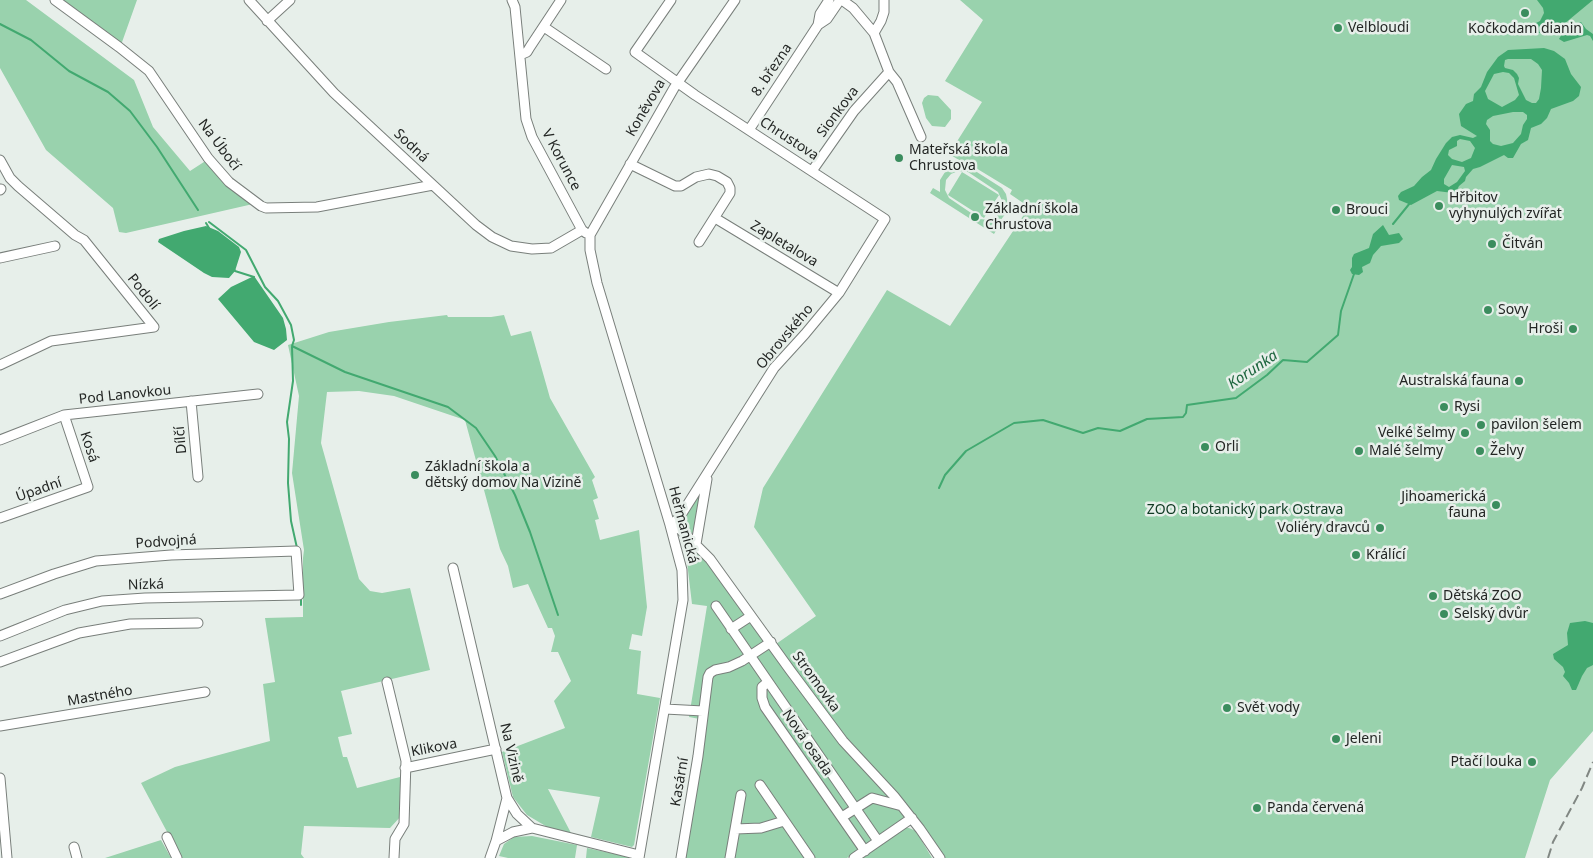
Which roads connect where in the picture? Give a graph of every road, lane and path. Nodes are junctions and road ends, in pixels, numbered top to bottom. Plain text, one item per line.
1 (55, 0) edge
2 (249, 0) edge
3 (290, 0) edge
4 (512, 0) edge
5 (561, 0) edge
6 (671, 0) edge
7 (830, 0) edge
8 (841, 0) edge
9 (884, 0) edge
10 (733, 1) edge
11 (267, 20) junction
12 (818, 25) junction
13 (544, 26) junction
14 (874, 33) junction
15 (520, 55) junction
16 (606, 69) dead end
17 (888, 72) junction
18 (677, 82) junction
19 (748, 130) junction
20 (921, 137) dead end
21 (0, 160) edge
22 (630, 164) junction
23 (812, 171) junction
24 (433, 185) junction
25 (715, 218) junction
26 (885, 219) joint
27 (586, 233) junction
28 (699, 242) dead end
29 (55, 246) dead end
30 (0, 258) edge
31 (839, 293) junction
32 (0, 365) edge
33 (258, 394) dead end
34 (191, 401) junction
35 (64, 415) junction
36 (0, 440) edge
37 (708, 474) junction
38 (198, 477) dead end
39 (88, 488) joint
40 (0, 518) edge
41 (670, 525) junction
42 (696, 544) junction
43 (453, 568) dead end
44 (0, 594) edge
45 (299, 595) joint
46 (716, 606) dead end
47 (751, 616) junction
48 (198, 623) dead end
49 (731, 629) junction
50 (0, 636) edge
51 (771, 642) junction
52 (750, 656) junction
53 (0, 662) edge
54 (387, 682) dead end
55 (768, 682) junction
56 (205, 692) dead end
57 (665, 708) junction
58 (704, 711) junction
59 (0, 726) edge
60 (496, 749) junction
61 (405, 768) junction
62 (0, 778) edge
63 (760, 785) dead end
64 (741, 795) dead end
65 (507, 798) junction
66 (902, 806) junction
67 (855, 808) junction
68 (842, 817) junction
69 (912, 818) junction
70 (784, 821) junction
71 (532, 828) junction
72 (735, 829) junction
73 (2, 834) edge
74 (167, 837) dead end
75 (496, 840) junction
76 (878, 841) junction
77 (74, 847) dead end
78 (865, 850) junction
79 (639, 856) edge
80 (7, 858) edge
81 (77, 858) edge
82 (177, 858) edge
83 (394, 858) edge
84 (490, 858) edge
85 (680, 858) edge
86 (730, 858) edge
87 (810, 858) edge
88 (854, 858) edge
89 (940, 858) edge

1 - 24 street, Na Úbočí
2 - 11 street, Sodná
3 - 11 street
4 - 15 street, V Korunce
5 - 13 street
6 - 18 street, Chrustova
7 - 12 street, 8. března
8 - 12 street, 8. března
8 - 14 street, 8. března
9 - 14 street
10 - 18 street, Koněvova
11 - 24 street, Sodná
12 - 19 street, 8. března
13 - 15 street
13 - 16 street
14 - 17 street
15 - 27 street, V Korunce
17 - 20 street
17 - 23 street, Sionkova
18 - 19 street, Chrustova
18 - 22 street, Koněvova
19 - 23 street, Chrustova
21 - 32 street, Podolí
22 - 25 street
22 - 27 street, Koněvova
23 - 26 street, Chrustova
24 - 27 street, Sodná
25 - 28 street
25 - 31 street, Zapletalova
26 - 31 street, Obrovského
27 - 41 street, Heřmanická
29 - 30 street
31 - 37 street, Obrovského
33 - 34 street, Pod Lanovkou
34 - 35 street, Pod Lanovkou
34 - 38 street, Dílčí
35 - 36 street, Pod Lanovkou
35 - 39 street, Kosá
37 - 41 street, Obrovského
37 - 42 street, Obrovského
39 - 40 street, Úpadní
41 - 42 street, Stromovka
41 - 57 street, Heřmanická
42 - 47 street, Stromovka
43 - 60 street, Na Vizině
44 - 45 street, Podvojná
45 - 50 street, Nízká
46 - 49 street, Nová osada
47 - 49 street
47 - 51 street, Stromovka
48 - 53 street
49 - 52 street, Nová osada
51 - 52 street
51 - 66 street, Stromovka
52 - 55 street, Nová osada
52 - 58 street, Kasární
54 - 61 street, Klikova
55 - 67 street, Nová osada
55 - 68 street, Nová osada
56 - 59 street, Mastného
57 - 58 street
57 - 79 street, Heřmanická
58 - 85 street, Kasární
60 - 61 street, Klikova
60 - 65 street, Na Vizině
61 - 83 street
62 - 73 street
63 - 70 street
64 - 72 street
65 - 71 street, Na Vizině
65 - 75 street
66 - 67 street
66 - 69 street, Stromovka
67 - 68 street
67 - 76 street, Nová osada
68 - 78 street, Nová osada
69 - 76 street
69 - 89 street, Stromovka
70 - 72 street
70 - 87 street
71 - 75 street
71 - 79 street
72 - 86 street
73 - 80 street
74 - 82 street
75 - 84 street
76 - 78 street
77 - 81 street
78 - 88 street

